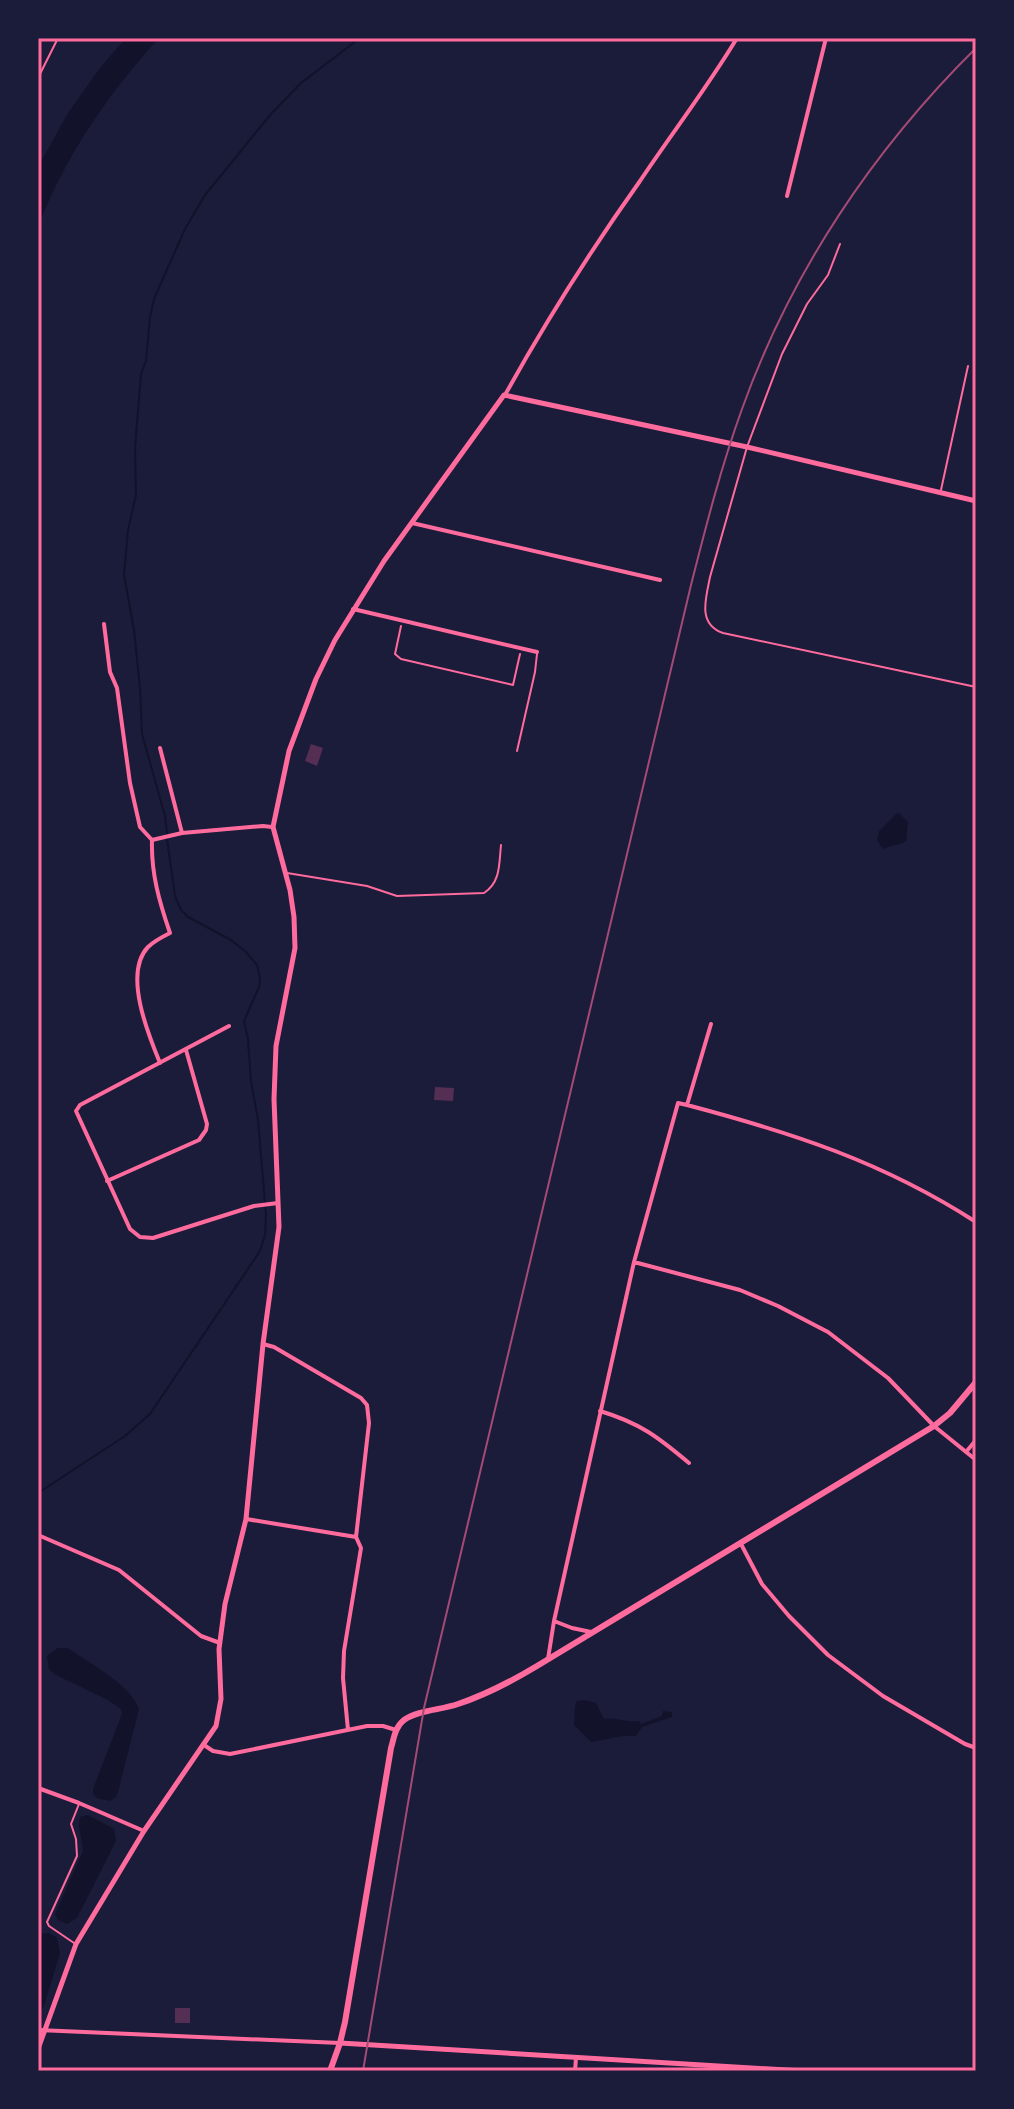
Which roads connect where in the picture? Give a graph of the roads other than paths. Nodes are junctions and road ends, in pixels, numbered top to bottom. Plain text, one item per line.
1 (737, 38) edge
2 (826, 38) edge
3 (787, 196) dead end
4 (840, 244) dead end
5 (968, 366) dead end
6 (504, 395) junction
7 (747, 447) junction
8 (940, 493) junction
9 (976, 501) edge
10 (412, 523) junction
11 (660, 580) dead end
12 (353, 609) junction
13 (104, 624) dead end
14 (537, 652) joint
15 (976, 687) edge
16 (160, 748) dead end
17 (517, 751) dead end
18 (273, 827) junction
19 (182, 833) junction
20 (152, 840) junction
21 (501, 845) dead end
22 (287, 873) junction
23 (711, 1024) dead end
24 (229, 1026) dead end
25 (186, 1050) junction
26 (160, 1063) junction
27 (687, 1105) junction
28 (107, 1181) junction
29 (278, 1203) junction
30 (976, 1222) edge
31 (634, 1262) junction
32 (263, 1344) junction
33 (976, 1382) edge
34 (600, 1411) junction
35 (934, 1426) junction
36 (976, 1440) edge
37 (966, 1452) junction
38 (976, 1460) edge
39 (689, 1463) dead end
40 (246, 1519) junction
41 (38, 1535) edge
42 (356, 1537) junction
43 (741, 1544) junction
44 (554, 1621) junction
45 (593, 1632) junction
46 (220, 1643) junction
47 (548, 1659) junction
48 (348, 1730) junction
49 (396, 1730) junction
50 (204, 1745) junction
51 (976, 1748) edge
52 (38, 1788) edge
53 (79, 1803) junction
54 (144, 1831) junction
55 (76, 1944) junction
56 (41, 2030) edge
57 (340, 2043) junction
58 (38, 2049) edge
59 (576, 2058) junction
60 (330, 2071) edge
61 (575, 2071) edge
62 (803, 2071) edge

1 - 6 street
2 - 3 street
4 - 7 lane
5 - 8 lane
6 - 7 street
6 - 10 street
7 - 8 street
7 - 15 lane
8 - 9 street
10 - 11 street
10 - 12 street
12 - 14 street
12 - 18 street
13 - 20 street
14 - 17 lane
16 - 19 street
18 - 19 street
18 - 22 street
19 - 20 street
20 - 26 street
21 - 22 lane
22 - 29 street
23 - 27 street
24 - 25 street
25 - 26 street
25 - 28 street
26 - 28 street
27 - 30 street
27 - 31 street
28 - 29 street
29 - 32 street
31 - 34 street
31 - 35 street
32 - 40 street
32 - 42 street
33 - 35 main road
34 - 39 street
34 - 44 street
35 - 37 street
35 - 43 main road
36 - 37 street
37 - 38 street
40 - 42 street
40 - 46 street
41 - 46 street
42 - 48 street
43 - 45 main road
43 - 51 street
44 - 45 street
44 - 47 street
45 - 47 main road
46 - 50 street
47 - 49 main road
48 - 49 street
48 - 50 street
49 - 57 main road
50 - 54 street
52 - 53 street
53 - 54 street
53 - 55 lane
54 - 55 street
55 - 56 street
56 - 57 street
56 - 58 street
57 - 59 street
57 - 60 main road
59 - 61 street
59 - 62 street

